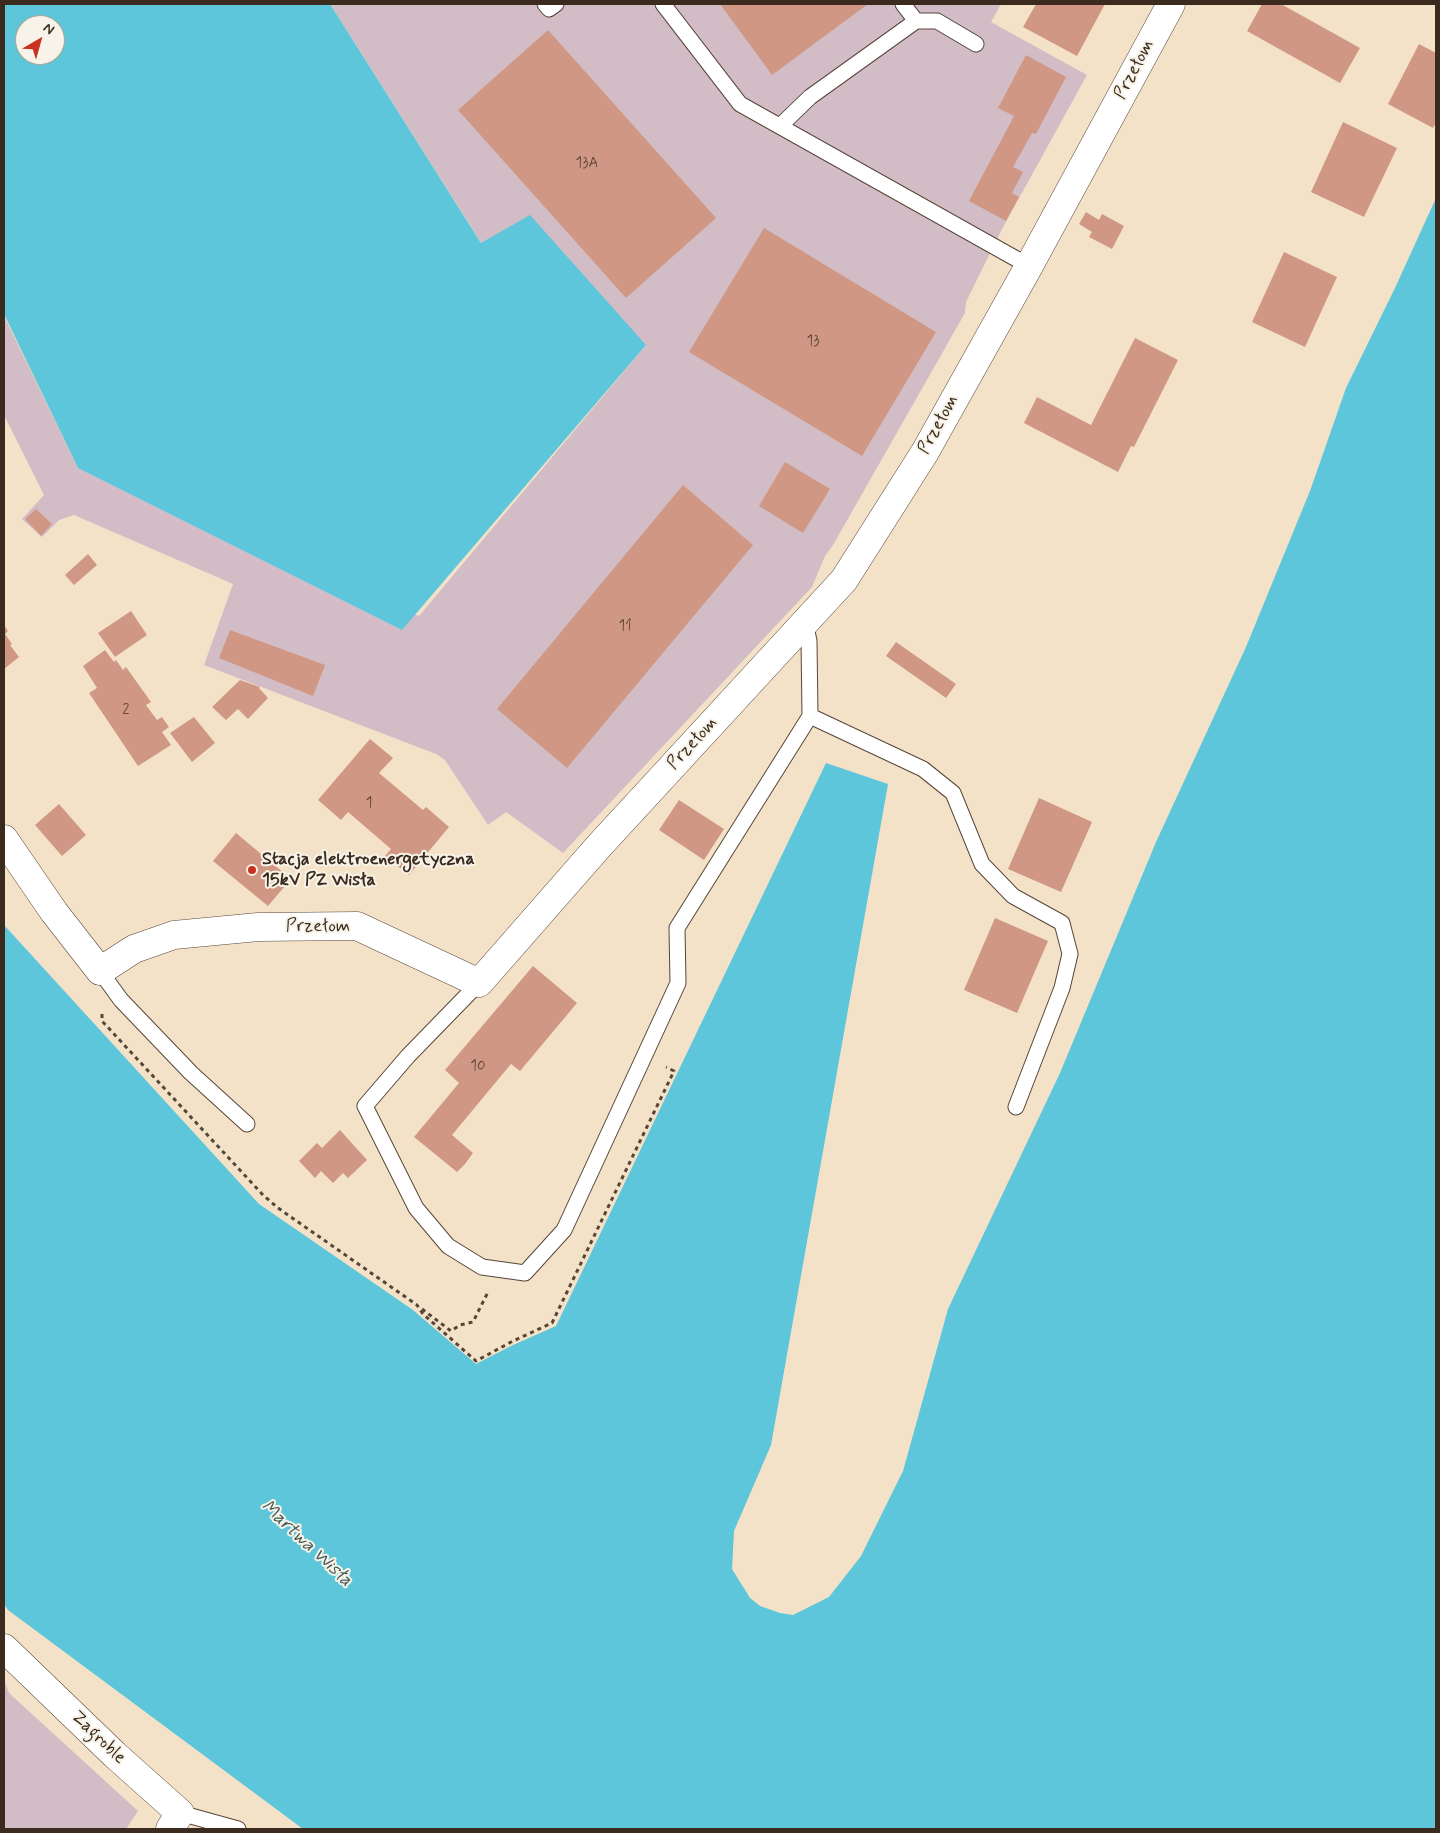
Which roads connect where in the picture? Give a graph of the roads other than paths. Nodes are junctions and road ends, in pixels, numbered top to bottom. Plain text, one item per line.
1 (545, 4) edge
2 (556, 4) edge
3 (663, 4) edge
4 (903, 4) edge
5 (1170, 4) edge
6 (916, 21) junction
7 (976, 44) dead end
8 (780, 126) junction
9 (1029, 266) junction
10 (805, 622) junction
11 (810, 716) junction
12 (4, 839) edge
13 (100, 971) junction
14 (479, 983) junction
15 (1016, 1107) dead end
16 (247, 1124) dead end
17 (4, 1648) edge
18 (175, 1821) edge
19 (238, 1829) edge

1 - 2 lane
3 - 8 lane
4 - 6 lane
5 - 9 street, Przełom
6 - 7 lane
6 - 8 lane
8 - 9 lane
9 - 10 street, Przełom
10 - 11 lane
10 - 14 street, Przełom
11 - 14 lane
11 - 15 lane
12 - 13 street
13 - 14 street, Przełom
13 - 16 lane
17 - 18 street, Zagroble
18 - 19 lane

